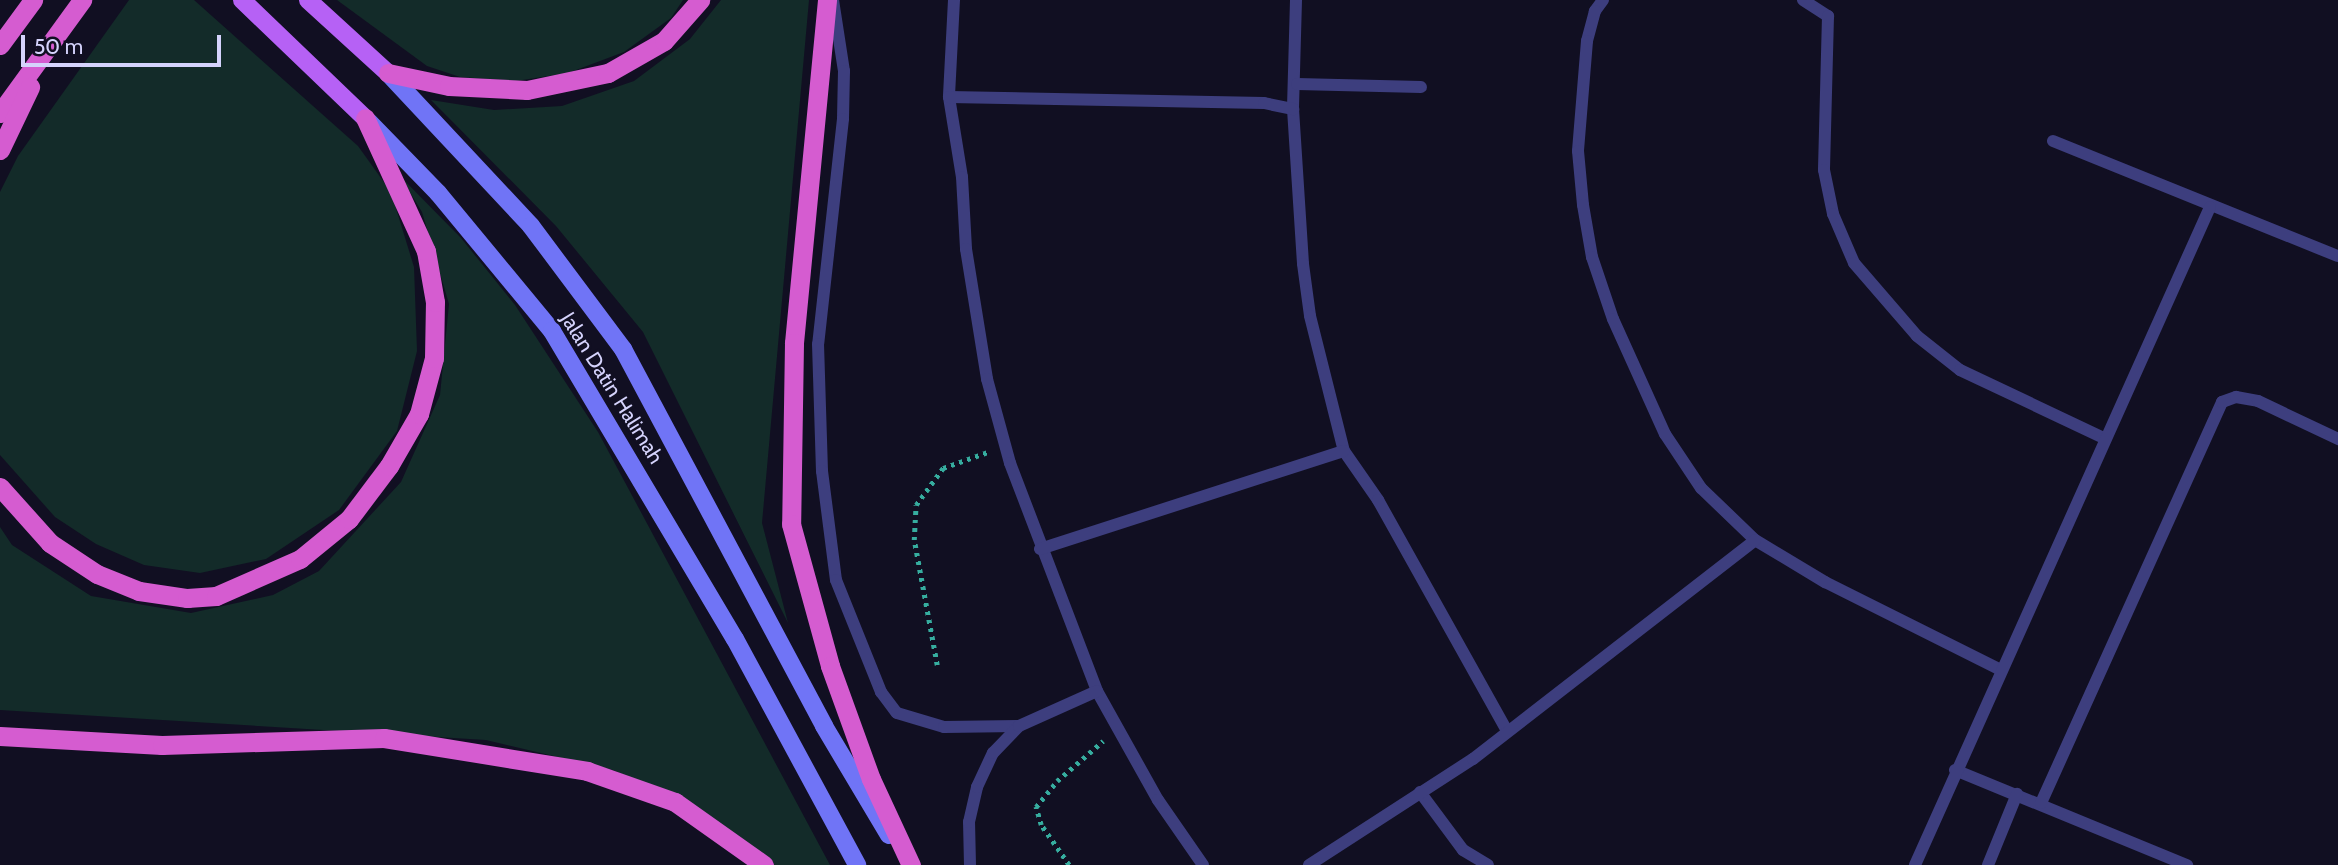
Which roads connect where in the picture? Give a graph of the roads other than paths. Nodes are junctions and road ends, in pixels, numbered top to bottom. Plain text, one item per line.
1 (27, 0) edge
2 (33, 0) edge
3 (82, 0) edge
4 (242, 0) edge
5 (308, 0) edge
6 (700, 0) edge
7 (827, 0) edge
8 (833, 0) edge
9 (954, 0) edge
10 (1297, 0) edge
11 (1603, 0) edge
12 (1803, 0) edge
13 (0, 27) edge
14 (0, 45) edge
15 (51, 46) junction
16 (388, 73) junction
17 (1297, 84) junction
18 (1422, 87) dead end
19 (949, 97) junction
20 (1293, 109) junction
21 (0, 113) edge
22 (365, 118) junction
23 (2053, 141) dead end
24 (0, 150) edge
25 (2210, 207) junction
26 (2338, 256) edge
27 (2106, 439) junction
28 (2338, 439) edge
29 (1343, 451) junction
30 (0, 487) edge
31 (1755, 540) junction
32 (1040, 549) junction
33 (2001, 670) junction
34 (1097, 691) junction
35 (1019, 726) junction
36 (1507, 731) junction
37 (0, 736) edge
38 (1955, 770) junction
39 (1420, 792) junction
40 (2017, 794) junction
41 (2041, 803) junction
42 (764, 865) edge
43 (857, 865) edge
44 (909, 865) edge
45 (970, 865) edge
46 (1203, 865) edge
47 (1308, 865) edge
48 (1488, 865) edge
49 (1915, 865) edge
50 (1988, 865) edge
51 (2187, 865) edge

1 - 13 highway
2 - 14 highway
3 - 15 highway
4 - 22 main road, Jalan Datin Halimah
5 - 16 main road, Jalan Datin Halimah
6 - 16 highway
7 - 44 highway
8 - 35 lane
9 - 19 lane
10 - 17 lane
11 - 31 lane
12 - 27 lane
15 - 21 highway
15 - 24 highway
16 - 44 main road, Jalan Datin Halimah
17 - 18 lane
17 - 20 lane
19 - 20 lane
19 - 32 lane
20 - 29 lane
22 - 30 highway
22 - 43 main road, Jalan Datin Halimah
23 - 25 lane
25 - 26 lane
25 - 27 lane
27 - 33 lane
28 - 41 lane
29 - 32 lane
29 - 36 lane
31 - 33 lane
31 - 36 lane
32 - 34 lane
33 - 38 lane
34 - 35 lane
34 - 46 lane
35 - 45 lane
36 - 39 lane
37 - 42 highway
38 - 40 lane
38 - 49 lane
39 - 47 lane
39 - 48 lane
40 - 41 lane
40 - 50 lane
41 - 51 lane

